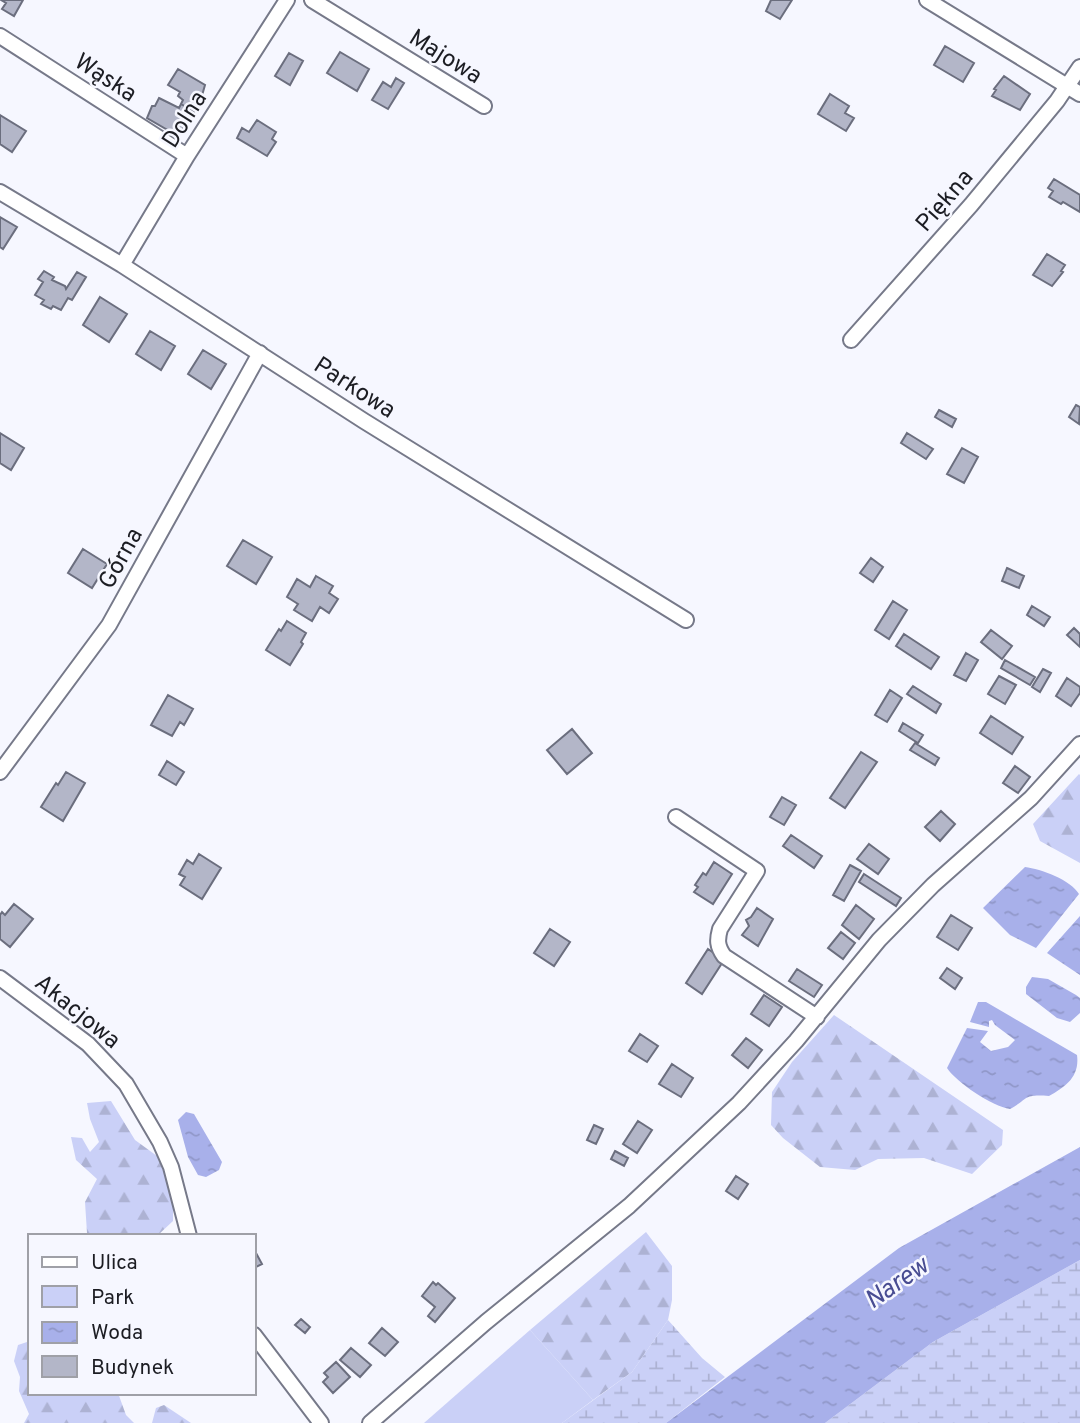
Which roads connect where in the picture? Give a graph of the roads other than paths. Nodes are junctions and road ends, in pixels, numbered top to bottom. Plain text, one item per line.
1 (287, 0) edge
2 (312, 0) edge
3 (927, 0) edge
4 (0, 36) edge
5 (1080, 67) edge
6 (1074, 90) edge
7 (484, 106) dead end
8 (187, 156) junction
9 (0, 192) edge
10 (122, 265) junction
11 (851, 340) dead end
12 (260, 354) junction
13 (686, 620) dead end
14 (1080, 744) edge
15 (0, 772) edge
16 (676, 817) dead end
17 (0, 978) edge
18 (817, 1017) junction
19 (188, 1234) edge
20 (256, 1338) edge
21 (321, 1423) edge
22 (370, 1423) edge

1 - 8 street, Dolna
2 - 7 street, Majowa
3 - 6 street
4 - 8 street, Wąska
5 - 6 street, Piękna
6 - 11 street, Piękna
8 - 10 street, Dolna
9 - 10 street, Parkowa
10 - 12 street, Parkowa
12 - 13 street, Parkowa
12 - 15 street, Górna
14 - 18 street
16 - 18 street
17 - 19 street, Akacjowa
18 - 22 street
20 - 21 street

